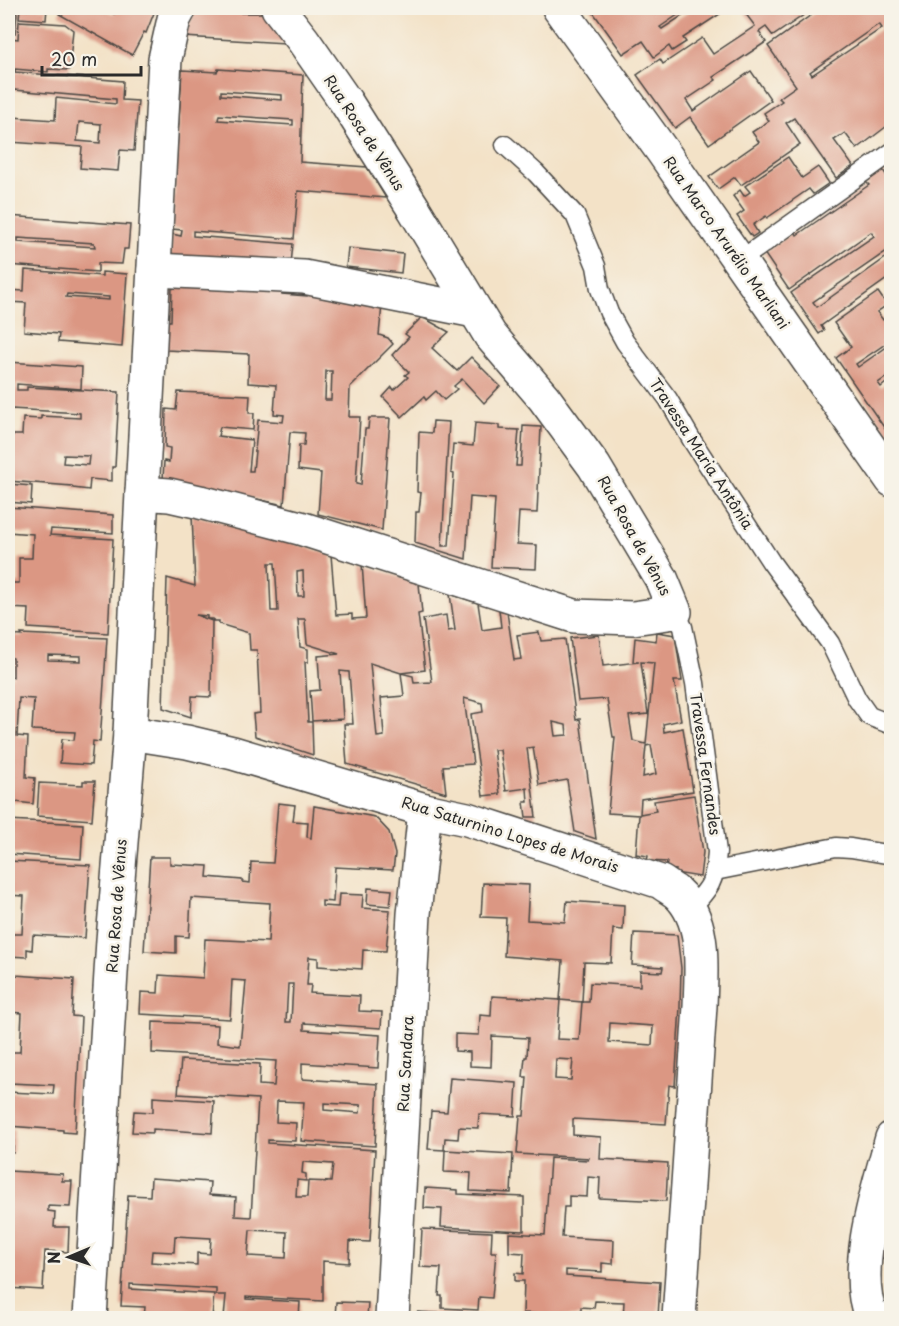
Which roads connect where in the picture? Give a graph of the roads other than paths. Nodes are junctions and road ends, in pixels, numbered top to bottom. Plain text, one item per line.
1 (180, 8) edge
2 (278, 8) edge
3 (559, 8) edge
4 (505, 144) dead end
5 (891, 152) edge
6 (739, 261) junction
7 (154, 270) junction
8 (475, 311) junction
9 (891, 480) edge
10 (142, 493) junction
11 (675, 612) junction
12 (891, 725) edge
13 (130, 734) junction
14 (425, 810) junction
15 (891, 855) edge
16 (716, 871) junction
17 (689, 910) junction
18 (891, 1138) edge
19 (90, 1318) edge
20 (392, 1318) edge
21 (679, 1318) edge
22 (883, 1318) edge

1 - 7 street, Rua Rosa de Vênus
2 - 8 street, Rua Rosa de Vênus
3 - 6 street, Rua Marco Arurélio Marliani
4 - 12 lane, Travessa Maria Antônia
5 - 6 lane
6 - 9 street, Rua Marco Arurélio Marliani
7 - 8 street
7 - 10 street, Rua Rosa de Vênus
8 - 11 street, Rua Rosa de Vênus
10 - 11 street, Rua Rosa de Vênus
10 - 13 street, Rua Rosa de Vênus
11 - 16 lane, Travessa Fernandes
13 - 14 street, Rua Saturnino Lopes de Morais
13 - 19 street, Rua Rosa de Vênus
14 - 17 street, Rua Saturnino Lopes de Morais
14 - 20 street, Rua Sandara
15 - 16 lane
16 - 17 lane, Travessa Fernandes
17 - 21 street, Rua Saturnino Lopes de Morais
18 - 22 street

